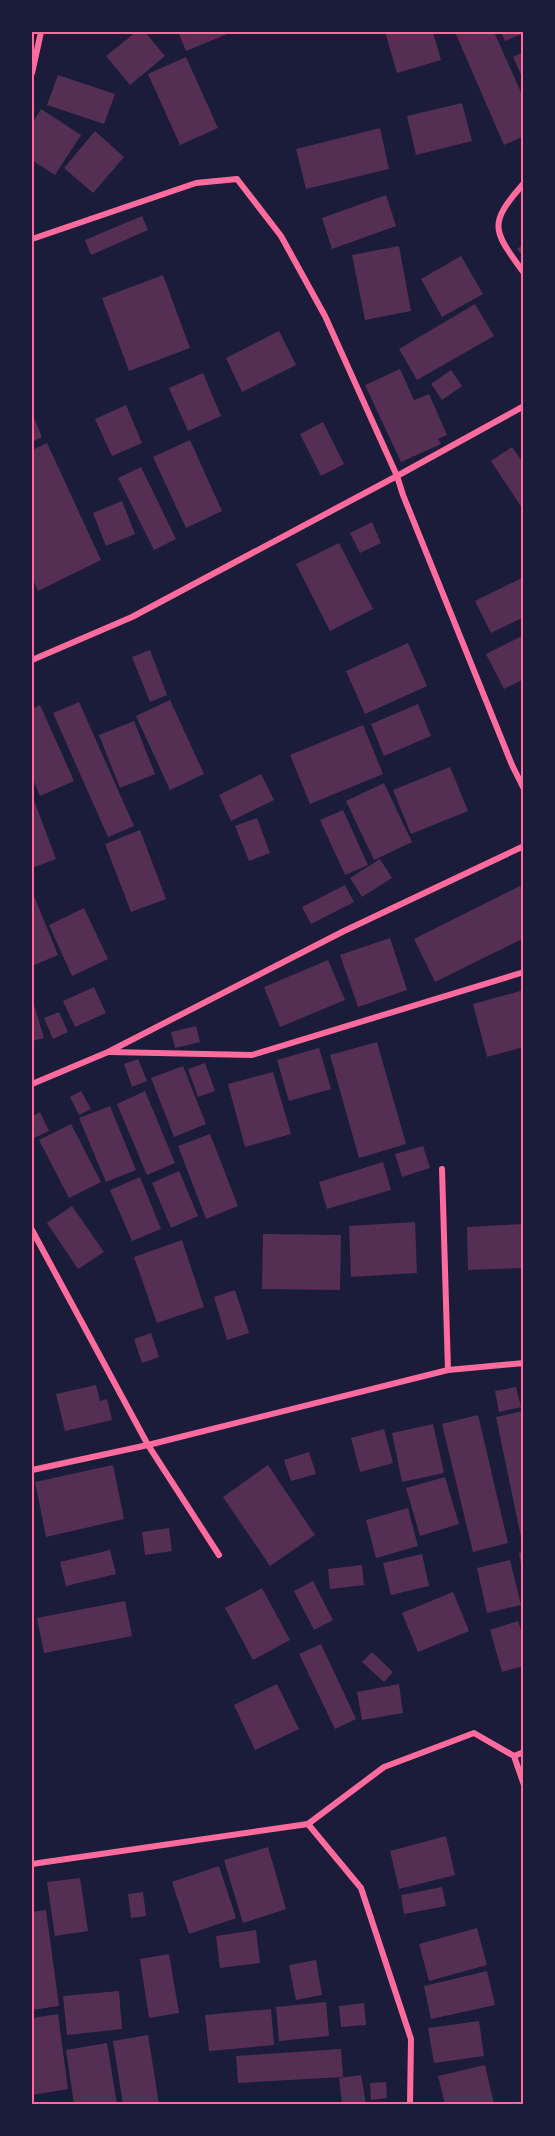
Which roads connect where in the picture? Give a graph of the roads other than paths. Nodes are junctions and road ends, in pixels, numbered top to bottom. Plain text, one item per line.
1 (41, 32) edge
2 (32, 73) edge
3 (524, 183) edge
4 (32, 239) edge
5 (524, 273) edge
6 (524, 406) edge
7 (398, 476) junction
8 (32, 660) edge
9 (524, 789) edge
10 (524, 846) edge
11 (524, 972) edge
12 (108, 1052) junction
13 (32, 1084) edge
14 (442, 1169) dead end
15 (32, 1230) edge
16 (524, 1362) edge
17 (448, 1370) junction
18 (148, 1445) junction
19 (32, 1470) edge
20 (219, 1556) dead end
21 (524, 1752) edge
22 (514, 1756) junction
23 (524, 1785) edge
24 (308, 1824) junction
25 (32, 1864) edge
26 (410, 2104) edge

1 - 2 street
3 - 5 street
4 - 7 street
6 - 7 street
7 - 8 street
7 - 9 street
10 - 12 street
11 - 12 street
12 - 13 street
14 - 17 street
15 - 18 street
16 - 17 street
17 - 18 street
18 - 19 street
18 - 20 street
21 - 22 street
22 - 23 street
22 - 24 street
24 - 25 street
24 - 26 street

